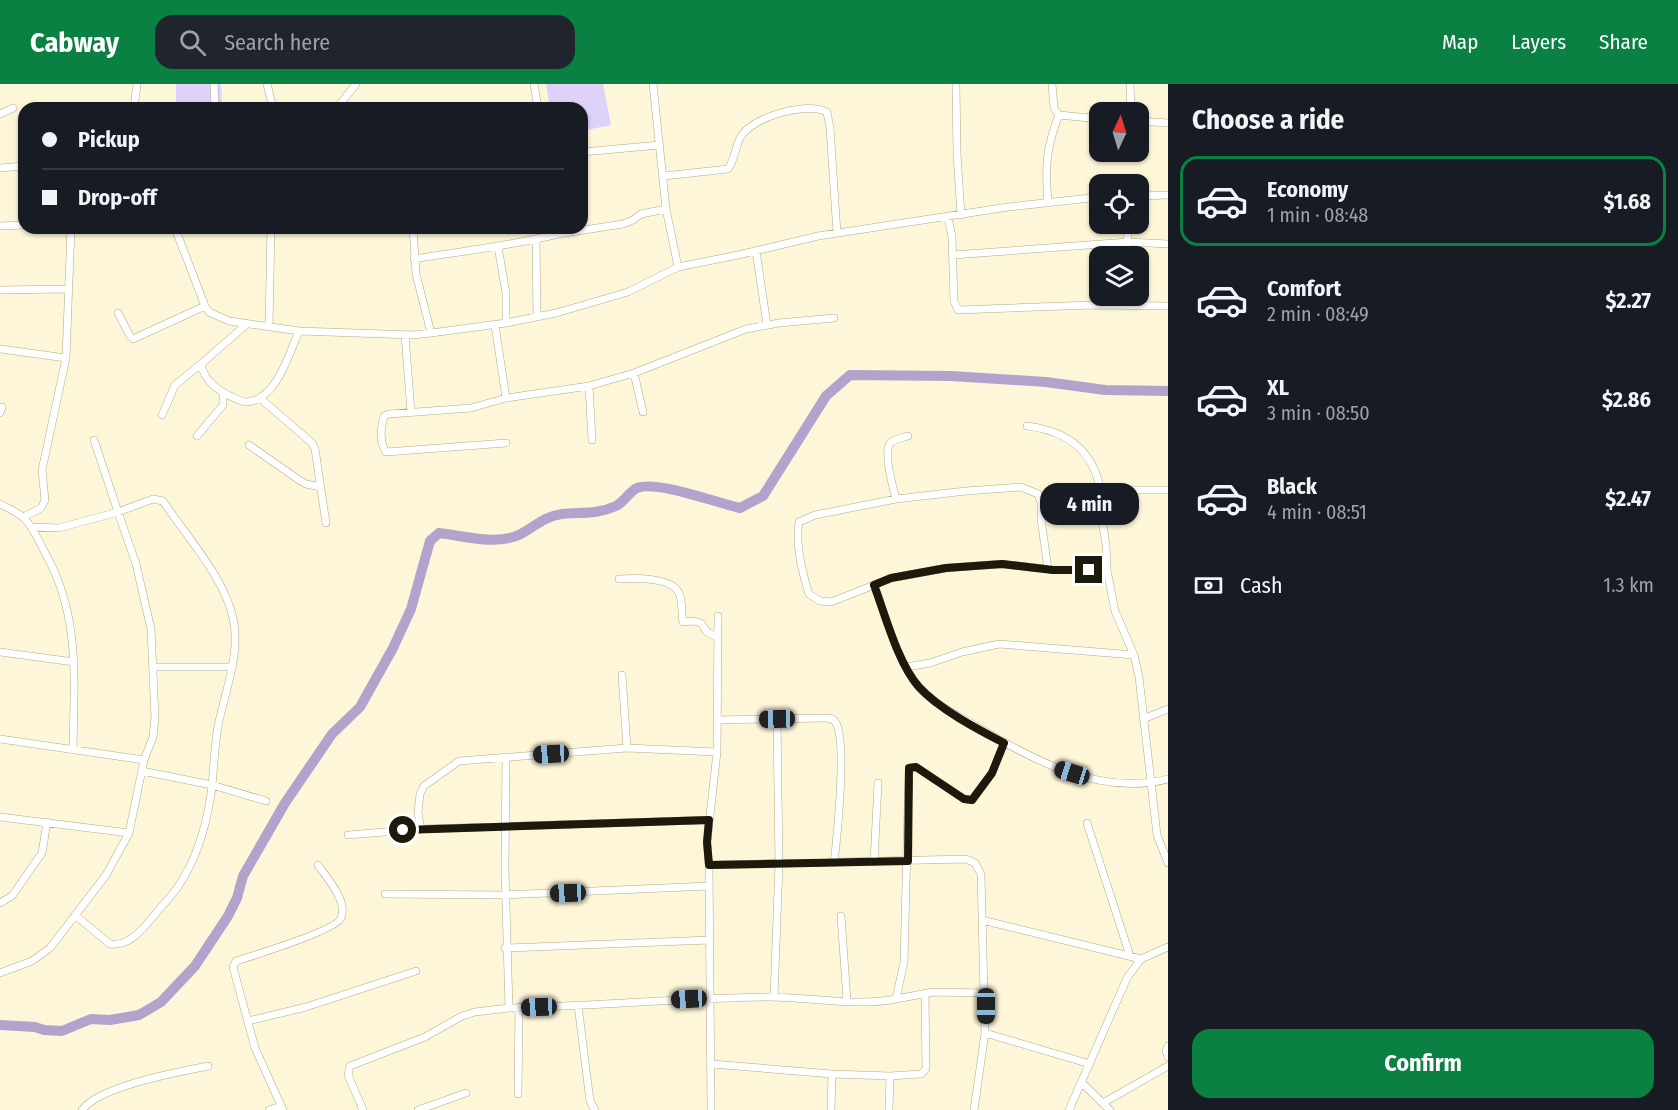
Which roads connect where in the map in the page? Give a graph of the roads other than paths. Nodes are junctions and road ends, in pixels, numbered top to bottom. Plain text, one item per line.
1 (137, 84) edge
2 (214, 84) edge
3 (267, 84) edge
4 (356, 84) edge
5 (534, 84) edge
6 (653, 84) edge
7 (956, 84) edge
8 (1052, 84) edge
9 (1130, 84) edge
10 (135, 102) edge
11 (215, 102) edge
12 (272, 102) edge
13 (342, 102) edge
14 (537, 102) edge
15 (1131, 102) edge
16 (13, 108) dead end
17 (0, 114) edge
18 (1059, 115) junction
19 (1089, 118) edge
20 (1149, 122) edge
21 (1168, 123) edge
22 (660, 145) junction
23 (588, 151) edge
24 (18, 166) edge
25 (0, 168) edge
26 (664, 176) junction
27 (1168, 195) edge
28 (1149, 196) edge
29 (1089, 197) edge
30 (1048, 202) junction
31 (666, 208) junction
32 (961, 215) junction
33 (948, 217) junction
34 (18, 225) edge
35 (0, 226) edge
36 (588, 228) edge
37 (837, 233) junction
38 (71, 234) edge
39 (177, 234) edge
40 (271, 234) edge
41 (413, 234) edge
42 (550, 234) edge
43 (1129, 234) edge
44 (536, 240) junction
45 (1129, 242) junction
46 (1168, 243) edge
47 (1128, 246) edge
48 (498, 247) junction
49 (756, 251) junction
50 (953, 255) junction
51 (414, 259) junction
52 (678, 267) junction
53 (67, 289) junction
54 (0, 290) edge
55 (205, 306) junction
56 (1124, 306) edge
57 (1149, 306) edge
58 (1168, 306) edge
59 (118, 313) dead end
60 (537, 317) junction
61 (834, 318) dead end
62 (506, 323) junction
63 (247, 324) junction
64 (495, 325) junction
65 (767, 325) junction
66 (269, 327) junction
67 (299, 331) junction
68 (431, 333) junction
69 (405, 335) junction
70 (0, 349) edge
71 (66, 358) junction
72 (201, 364) junction
73 (634, 374) junction
74 (589, 386) junction
75 (223, 392) junction
76 (506, 398) junction
77 (261, 399) junction
78 (411, 412) junction
79 (643, 412) dead end
80 (162, 415) dead end
81 (1027, 426) dead end
82 (197, 436) dead end
83 (908, 436) dead end
84 (94, 440) dead end
85 (592, 440) dead end
86 (506, 443) dead end
87 (249, 445) dead end
88 (321, 487) junction
89 (1168, 490) edge
90 (1101, 496) junction
91 (896, 499) junction
92 (0, 504) edge
93 (118, 512) junction
94 (23, 517) junction
95 (326, 523) dead end
96 (31, 527) junction
97 (1048, 569) junction
98 (1107, 570) junction
99 (619, 579) dead end
100 (874, 585) junction
101 (718, 616) dead end
102 (717, 637) junction
103 (0, 652) edge
104 (1134, 655) junction
105 (74, 662) junction
106 (153, 667) junction
107 (231, 667) junction
108 (906, 668) junction
109 (622, 675) dead end
110 (1168, 709) edge
111 (777, 719) junction
112 (1143, 719) junction
113 (717, 720) junction
114 (0, 739) edge
115 (1004, 743) junction
116 (627, 748) junction
117 (73, 750) junction
118 (717, 752) junction
119 (506, 756) junction
120 (144, 760) junction
121 (141, 771) junction
122 (1168, 779) edge
123 (878, 783) dead end
124 (1150, 784) junction
125 (212, 785) junction
126 (266, 801) dead end
127 (0, 817) edge
128 (709, 820) junction
129 (47, 822) junction
130 (1087, 823) dead end
131 (505, 826) junction
132 (421, 829) junction
133 (129, 833) junction
134 (348, 835) dead end
135 (908, 861) junction
136 (1168, 861) edge
137 (874, 862) junction
138 (834, 863) junction
139 (779, 864) junction
140 (318, 865) dead end
141 (709, 865) junction
142 (709, 886) junction
143 (385, 894) dead end
144 (505, 895) junction
145 (0, 903) edge
146 (75, 915) junction
147 (841, 916) dead end
148 (982, 920) junction
149 (710, 940) junction
150 (1168, 946) edge
151 (505, 948) junction
152 (1130, 956) junction
153 (1141, 959) junction
154 (416, 971) dead end
155 (0, 973) edge
156 (926, 993) junction
157 (985, 993) junction
158 (774, 997) junction
159 (711, 998) junction
160 (896, 999) junction
161 (847, 1001) junction
162 (578, 1005) junction
163 (519, 1007) junction
164 (508, 1008) junction
165 (248, 1021) junction
166 (986, 1033) junction
167 (1168, 1046) edge
168 (1168, 1057) edge
169 (712, 1064) junction
170 (1090, 1064) junction
171 (208, 1066) dead end
172 (1168, 1066) edge
173 (832, 1074) junction
174 (890, 1076) junction
175 (1082, 1083) junction
176 (466, 1093) dead end
177 (518, 1094) dead end
178 (1103, 1103) junction
179 (282, 1108) edge
180 (82, 1110) edge
181 (269, 1110) edge
182 (362, 1110) edge
183 (418, 1110) edge
184 (595, 1110) edge
185 (711, 1110) edge
186 (831, 1110) edge
187 (889, 1110) edge
188 (974, 1110) edge
189 (1069, 1110) edge
190 (1110, 1110) edge

1 - 10 street
2 - 11 street
3 - 12 street
4 - 13 street
5 - 14 street
6 - 22 street
7 - 32 street
8 - 18 street
9 - 15 street
16 - 17 street
18 - 19 street
18 - 30 street
20 - 21 street
22 - 23 street
22 - 26 street
24 - 25 street
26 - 31 street
26 - 37 street
27 - 28 street
29 - 30 street
30 - 32 street
31 - 36 street
31 - 52 street
32 - 33 street
33 - 37 street
33 - 50 street
34 - 35 street
37 - 49 street
38 - 53 street
39 - 55 street
40 - 66 street
41 - 51 street
42 - 44 street
43 - 45 street
44 - 48 street
44 - 60 street
45 - 46 street
45 - 47 street
45 - 50 street
48 - 51 street
48 - 62 street
49 - 52 street
49 - 65 street
50 - 56 street
51 - 68 street
52 - 60 street
53 - 54 street
53 - 71 street
55 - 59 street
55 - 63 street
57 - 58 street
60 - 62 street
61 - 65 street
62 - 64 street
63 - 66 street
63 - 72 street
64 - 68 street
64 - 76 street
65 - 73 street
66 - 67 street
67 - 69 street
67 - 77 street
68 - 69 street
69 - 78 street
70 - 71 street
71 - 94 street
72 - 75 street
72 - 80 street
73 - 74 street
73 - 79 street
74 - 76 street
74 - 85 street
75 - 77 street
75 - 82 street
76 - 78 street
77 - 88 street
78 - 86 street
81 - 90 street
83 - 91 street
84 - 93 street
87 - 88 street
88 - 95 street
89 - 90 street
90 - 98 street
91 - 97 street
91 - 100 street
92 - 94 street
93 - 96 street
93 - 106 street
93 - 107 street
94 - 96 street
96 - 105 street
97 - 98 street
97 - 100 street
98 - 104 street
99 - 102 street
100 - 108 street
101 - 102 street
102 - 113 street
103 - 105 street
104 - 108 street
104 - 112 street
105 - 117 street
106 - 107 street
106 - 120 street
107 - 125 street
108 - 115 street
109 - 116 street
110 - 112 street
111 - 113 street
111 - 138 street
111 - 139 street
112 - 124 street
113 - 118 street
114 - 117 street
115 - 124 street
115 - 135 street
116 - 118 street
116 - 119 street
117 - 120 street
118 - 128 street
119 - 131 street
119 - 132 street
120 - 121 street
121 - 125 street
121 - 133 street
122 - 124 street
123 - 137 street
124 - 136 street
125 - 126 street
125 - 146 street
127 - 129 street
128 - 131 street
128 - 141 street
129 - 133 street
129 - 145 street
130 - 152 street
131 - 132 street
131 - 144 street
132 - 134 street
133 - 146 street
135 - 137 street
135 - 148 street
135 - 160 street
137 - 138 street
138 - 139 street
139 - 141 street
139 - 158 street
140 - 165 street
141 - 142 street
142 - 144 street
142 - 149 street
143 - 144 street
144 - 151 street
146 - 155 street
147 - 161 street
148 - 152 street
148 - 157 street
149 - 151 street
149 - 159 street
150 - 153 street
151 - 164 street
152 - 153 street
153 - 170 street
154 - 165 street
156 - 157 street
156 - 160 street
156 - 174 street
157 - 166 street
158 - 159 street
158 - 161 street
159 - 162 street
159 - 169 street
160 - 161 street
162 - 163 street
162 - 184 street
163 - 164 street
163 - 177 street
164 - 182 street
165 - 179 street
166 - 170 street
166 - 188 street
167 - 168 street
169 - 173 street
169 - 185 street
170 - 175 street
171 - 180 street
172 - 178 street
173 - 174 street
173 - 186 street
174 - 187 street
175 - 178 street
175 - 189 street
176 - 183 street
178 - 190 street
179 - 181 street

